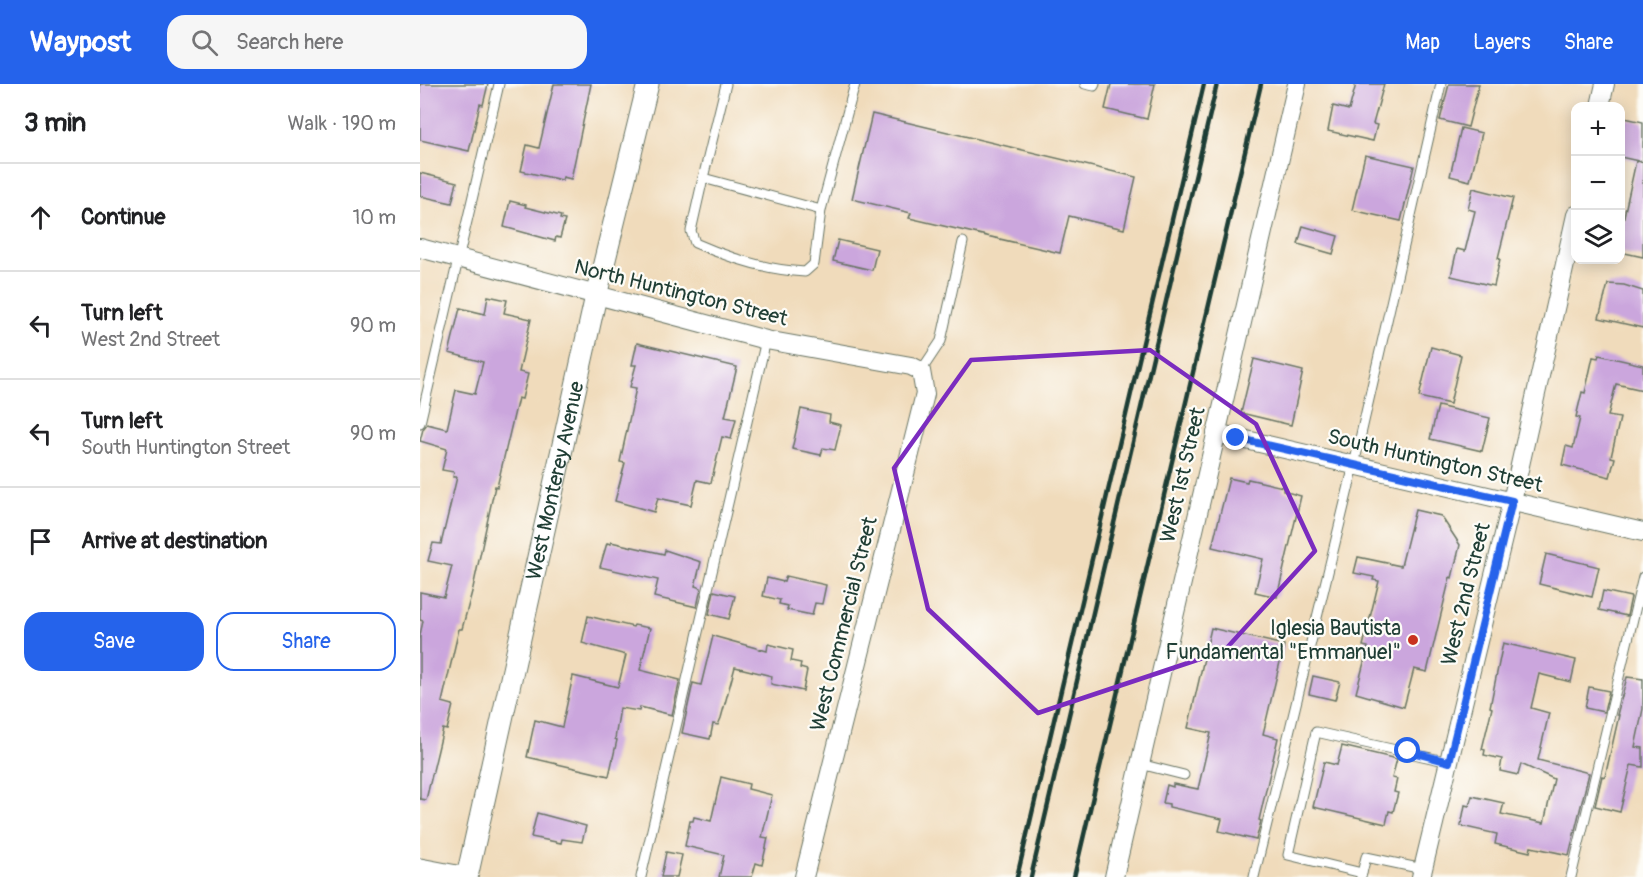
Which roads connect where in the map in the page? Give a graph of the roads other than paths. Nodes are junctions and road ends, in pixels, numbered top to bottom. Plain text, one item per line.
1 (499, 84) edge
2 (648, 84) edge
3 (726, 84) edge
4 (855, 84) edge
5 (1085, 84) edge
6 (1095, 84) edge
7 (1297, 84) edge
8 (1441, 84) edge
9 (1605, 84) edge
10 (1601, 102) edge
11 (703, 178) junction
12 (821, 210) junction
13 (1571, 233) edge
14 (963, 242) dead end
15 (420, 249) edge
16 (459, 259) junction
17 (596, 296) junction
18 (766, 340) junction
19 (923, 376) junction
20 (420, 423) edge
21 (1216, 433) junction
22 (1354, 465) junction
23 (1512, 501) junction
24 (1643, 532) edge
25 (1643, 577) edge
26 (1449, 762) junction
27 (1140, 764) junction
28 (1184, 775) dead end
29 (420, 869) edge
30 (1422, 873) edge
31 (1361, 875) edge
32 (464, 877) edge
33 (641, 877) edge
34 (804, 877) edge
35 (1114, 877) edge
36 (1254, 877) edge
37 (1571, 877) edge

1 - 16 lane
2 - 17 street, West Monterey Avenue
3 - 11 lane
4 - 12 lane
5 - 6 lane
7 - 21 street, West 1st Street
8 - 22 lane
9 - 10 street
11 - 12 lane
11 - 12 lane
13 - 23 street, West 2nd Street
14 - 19 lane
15 - 16 street, North Huntington Street
16 - 17 street, North Huntington Street
16 - 20 lane
17 - 18 street, North Huntington Street
17 - 32 street, West Monterey Avenue
18 - 19 street, North Huntington Street
18 - 33 lane
19 - 34 street, West Commercial Street
21 - 22 street, South Huntington Street
21 - 27 street, West 1st Street
22 - 23 street, South Huntington Street
22 - 36 lane
23 - 24 street, South Huntington Street
23 - 26 street, West 2nd Street
25 - 37 lane
26 - 30 street, West 2nd Street
26 - 31 lane
27 - 28 lane
27 - 35 street, West 1st Street
29 - 32 street
30 - 31 lane

